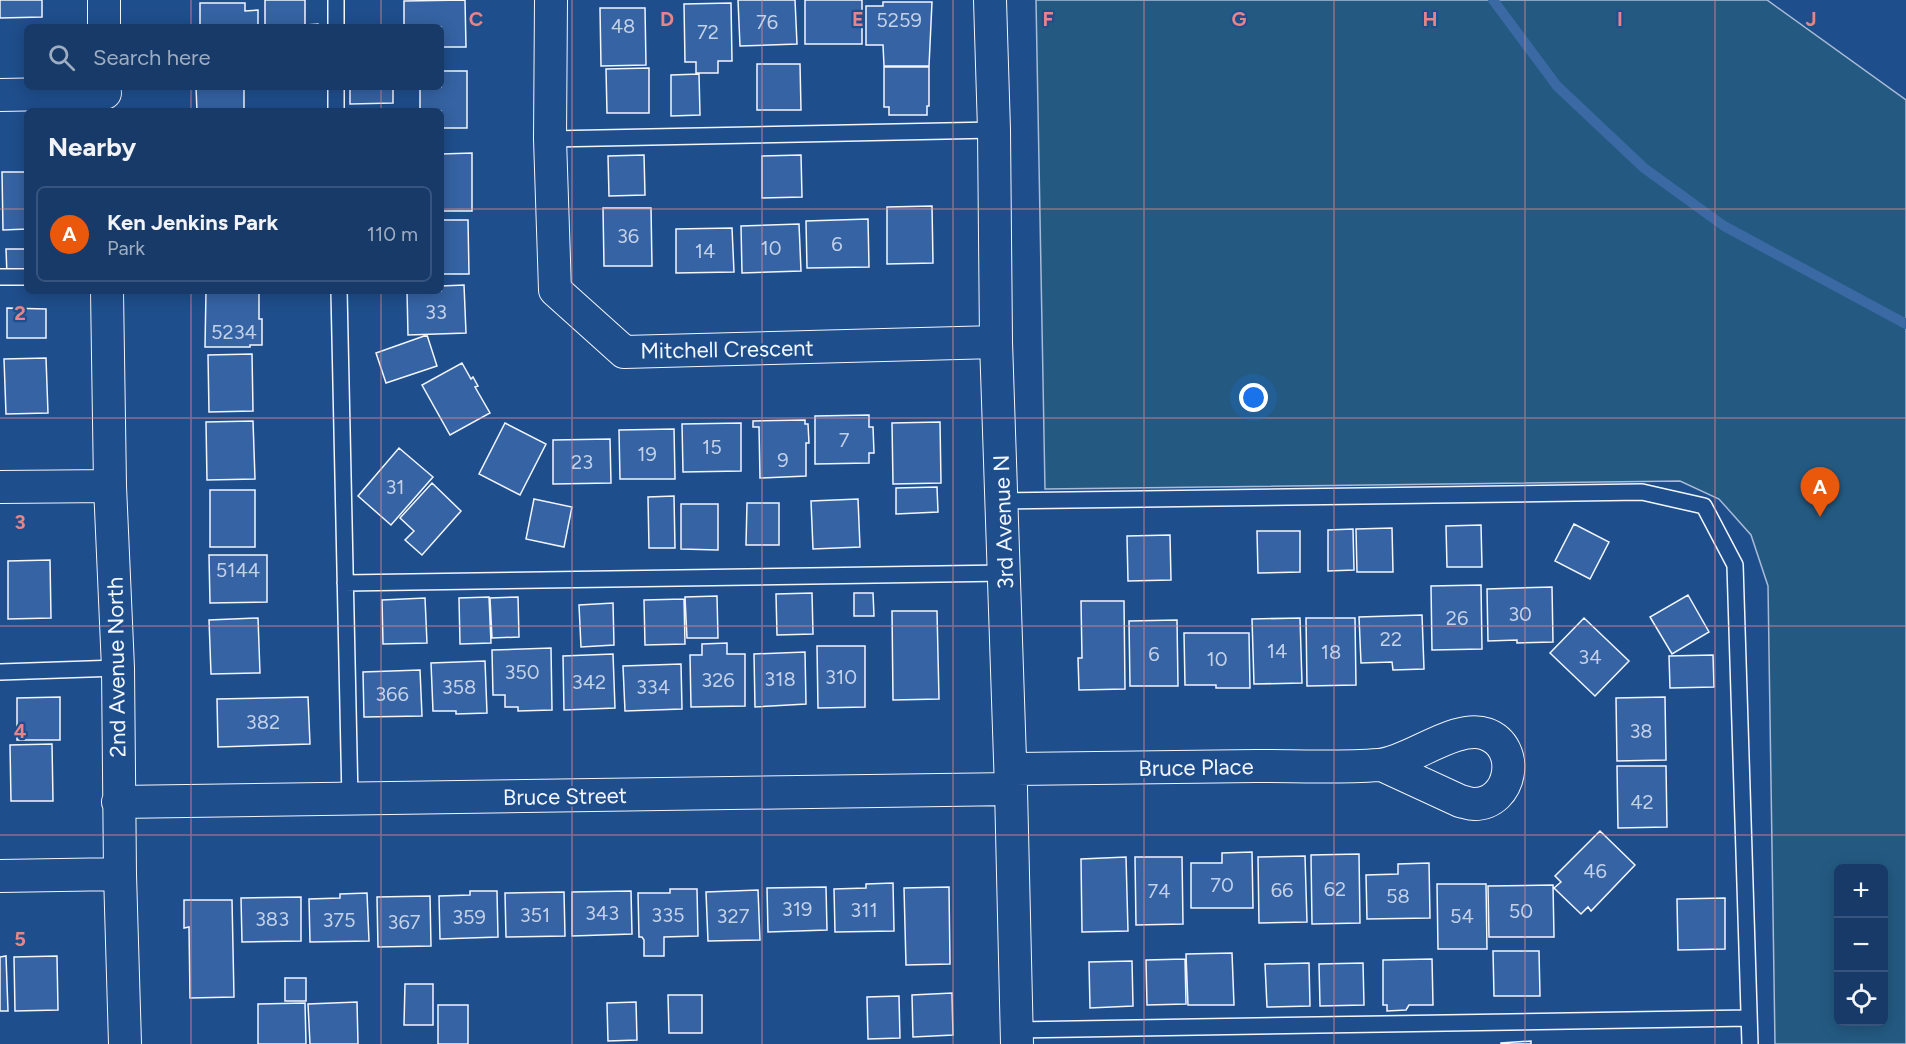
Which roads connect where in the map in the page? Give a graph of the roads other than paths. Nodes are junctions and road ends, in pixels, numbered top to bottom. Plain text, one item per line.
1 (104, 0) edge
2 (336, 0) edge
3 (550, 0) edge
4 (990, 0) edge
5 (104, 24) edge
6 (336, 24) edge
7 (336, 90) edge
8 (0, 94) edge
9 (105, 97) edge
10 (336, 108) edge
11 (994, 130) junction
12 (550, 139) junction
13 (0, 277) edge
14 (24, 277) edge
15 (107, 294) edge
16 (339, 294) edge
17 (996, 342) junction
18 (110, 486) junction
19 (0, 487) edge
20 (1002, 501) junction
21 (1005, 573) junction
22 (345, 583) junction
23 (118, 668) junction
24 (0, 672) edge
25 (1382, 765) dead end
26 (1011, 779) junction
27 (350, 800) junction
28 (118, 802) junction
29 (120, 874) junction
30 (0, 876) edge
31 (1749, 1018) junction
32 (1016, 1037) edge
33 (125, 1044) edge
34 (1750, 1044) edge

1 - 5 street
2 - 6 lane
3 - 12 street, Mitchell Crescent
4 - 11 street, 3rd Avenue N
7 - 10 lane
8 - 9 street
11 - 12 lane
11 - 17 street, 3rd Avenue N
12 - 17 street, Mitchell Crescent
13 - 14 lane
15 - 18 street, 2nd Avenue North
16 - 22 lane
17 - 20 street, 3rd Avenue N
18 - 19 street
18 - 23 street, 2nd Avenue North
20 - 21 street, 3rd Avenue N
20 - 31 lane
21 - 22 lane
21 - 26 street, 3rd Avenue N
22 - 27 lane
23 - 24 lane
23 - 28 street, 2nd Avenue North
25 - 26 street, Bruce Place
26 - 27 street, Bruce Street
26 - 32 street, 3rd Avenue N
27 - 28 street, Bruce Street
28 - 29 street, 2nd Avenue North
29 - 30 street
29 - 33 street, 2nd Avenue North
31 - 32 lane
31 - 34 lane

